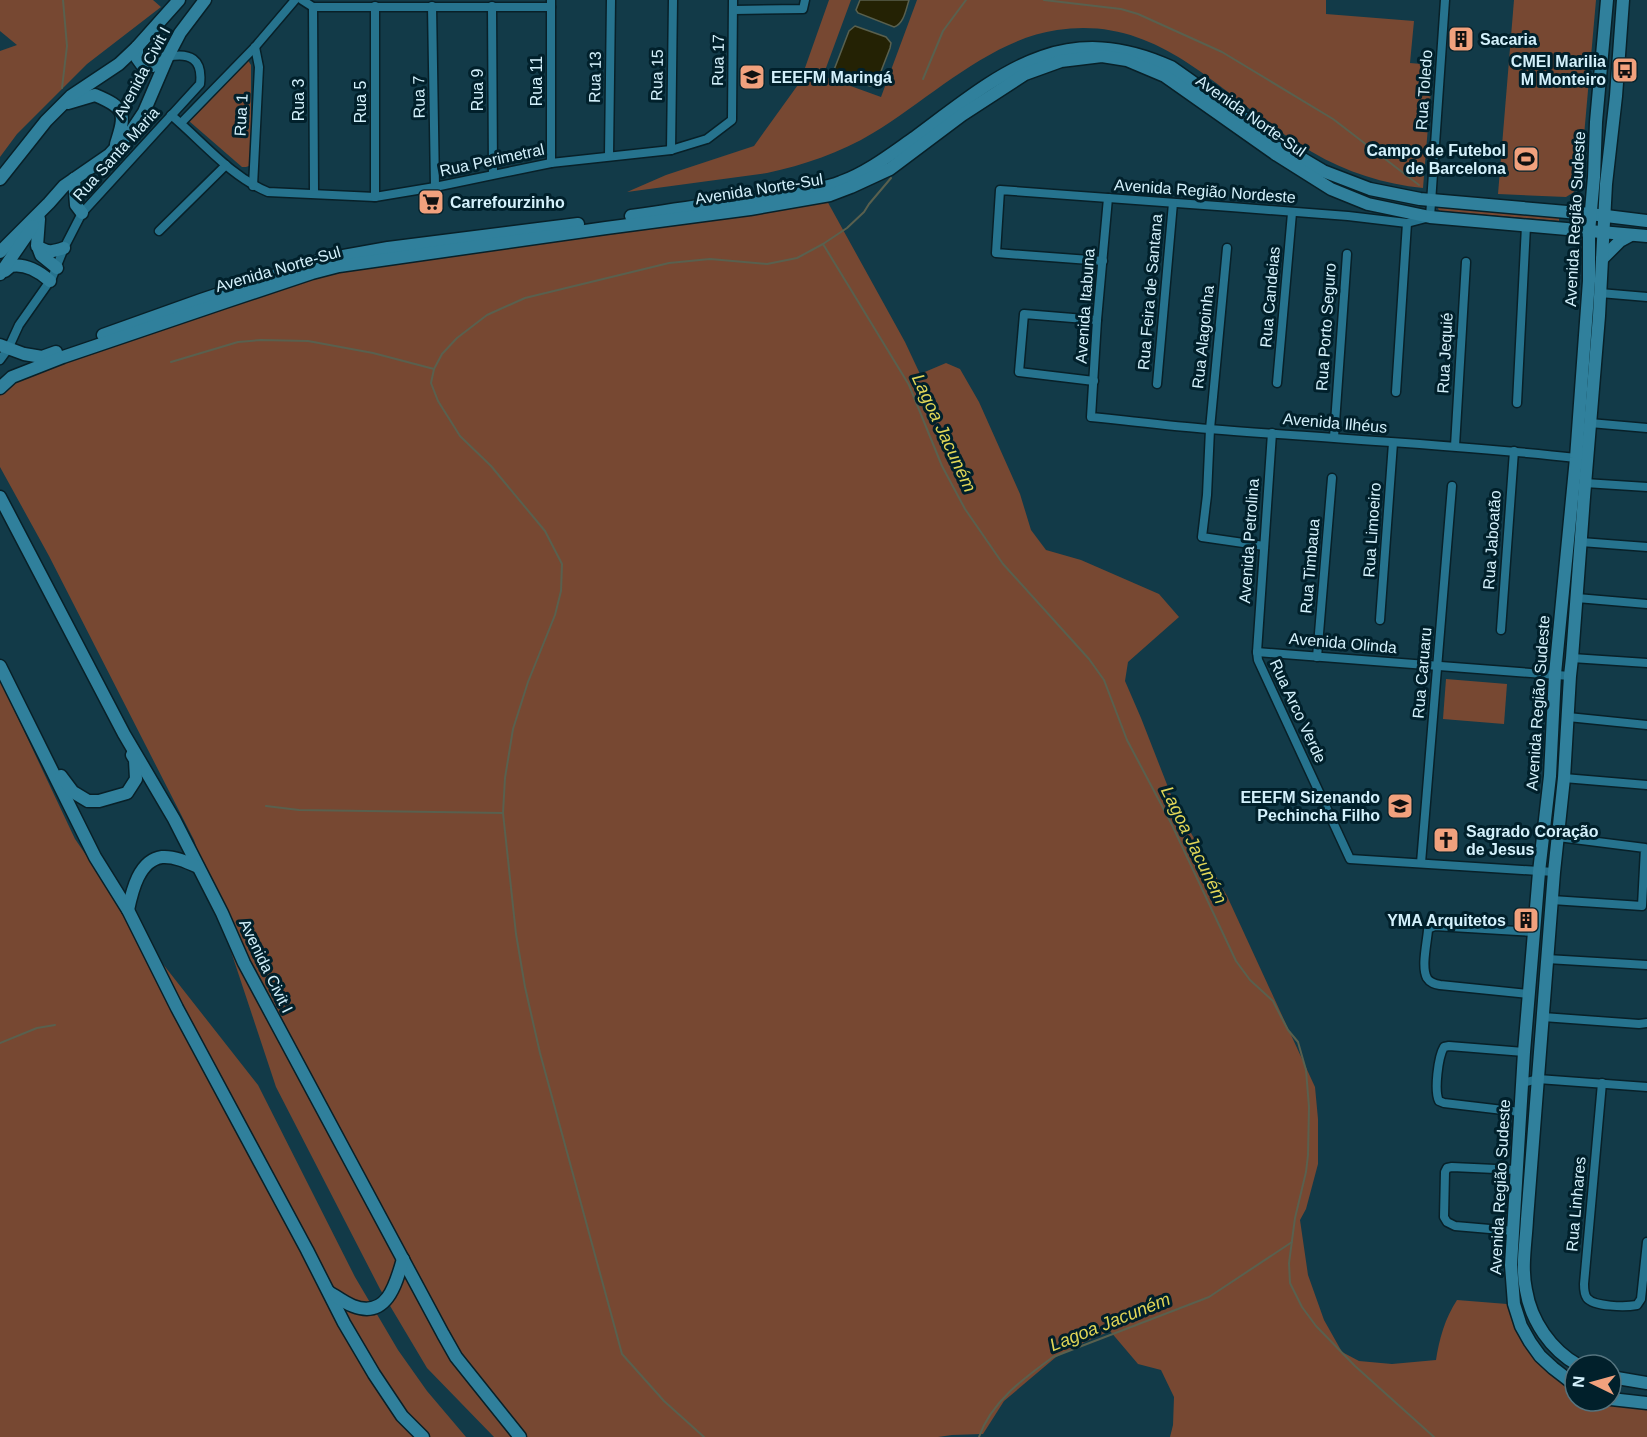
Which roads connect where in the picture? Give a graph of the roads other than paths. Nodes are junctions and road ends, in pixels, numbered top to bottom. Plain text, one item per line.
1 (174, 0) edge
2 (179, 0) edge
3 (295, 0) edge
4 (302, 0) edge
5 (611, 0) edge
6 (673, 0) edge
7 (733, 0) edge
8 (1445, 0) edge
9 (1607, 0) edge
10 (1623, 0) edge
11 (205, 2) edge
12 (551, 3) edge
13 (804, 5) edge
14 (375, 6) junction
15 (432, 6) junction
16 (492, 6) junction
17 (313, 8) junction
18 (734, 10) junction
19 (159, 21) junction
20 (137, 47) junction
21 (255, 47) junction
22 (167, 57) junction
23 (1598, 95) junction
24 (1616, 96) junction
25 (62, 105) junction
26 (171, 116) junction
27 (732, 120) joint
28 (1596, 122) junction
29 (181, 123) junction
30 (1613, 123) junction
31 (114, 150) junction
32 (671, 150) junction
33 (609, 155) junction
34 (551, 163) junction
35 (226, 165) junction
36 (493, 174) junction
37 (0, 179) edge
38 (74, 179) junction
39 (253, 186) junction
40 (435, 187) junction
41 (1606, 188) junction
42 (314, 193) junction
43 (1592, 196) junction
44 (375, 197) junction
45 (1108, 198) junction
46 (1431, 200) junction
47 (49, 203) junction
48 (1173, 203) junction
49 (1567, 212) junction
50 (82, 213) junction
51 (1292, 213) junction
52 (1590, 214) junction
53 (1604, 216) junction
54 (1430, 217) junction
55 (39, 218) junction
56 (1629, 219) junction
57 (1647, 221) edge
58 (1407, 223) junction
59 (1526, 226) junction
60 (1563, 230) junction
61 (159, 231) dead end
62 (1589, 232) junction
63 (1603, 232) junction
64 (1633, 235) junction
65 (1647, 236) edge
66 (37, 246) junction
67 (64, 248) junction
68 (1227, 248) dead end
69 (0, 252) edge
70 (1589, 253) junction
71 (1347, 254) dead end
72 (1602, 259) junction
73 (1103, 261) junction
74 (1466, 262) dead end
75 (57, 268) junction
76 (0, 276) edge
77 (50, 281) junction
78 (1600, 293) junction
79 (1647, 297) edge
80 (1097, 320) junction
81 (4, 347) edge
82 (0, 360) edge
83 (1094, 381) junction
84 (1277, 383) dead end
85 (1157, 384) dead end
86 (0, 388) edge
87 (1396, 392) dead end
88 (1517, 403) dead end
89 (1092, 417) joint
90 (1590, 423) junction
91 (1647, 428) edge
92 (1210, 429) junction
93 (1272, 433) junction
94 (1334, 437) junction
95 (1393, 442) junction
96 (1455, 446) junction
97 (1514, 451) junction
98 (1576, 458) junction
99 (1332, 478) dead end
100 (1585, 483) junction
101 (1452, 486) dead end
102 (1647, 487) edge
103 (0, 497) edge
104 (1581, 542) junction
105 (1264, 546) junction
106 (1647, 547) edge
107 (1577, 598) junction
108 (1647, 604) edge
109 (1380, 620) dead end
110 (1501, 630) dead end
111 (1257, 652) junction
112 (1317, 657) junction
113 (1572, 658) junction
114 (1647, 663) edge
115 (0, 666) edge
116 (1437, 666) junction
117 (1555, 674) junction
118 (1570, 676) junction
119 (1568, 717) junction
120 (1647, 725) edge
121 (124, 734) junction
122 (46, 756) junction
123 (1564, 778) junction
124 (1647, 785) edge
125 (1558, 837) junction
126 (1421, 863) junction
127 (198, 867) junction
128 (1539, 872) junction
129 (1554, 872) junction
130 (1552, 900) junction
131 (128, 910) junction
132 (1534, 932) junction
133 (1547, 960) junction
134 (1647, 965) edge
135 (1529, 994) junction
136 (1543, 1017) junction
137 (1647, 1023) edge
138 (1524, 1052) junction
139 (1538, 1079) junction
140 (1522, 1083) junction
141 (1602, 1083) junction
142 (1647, 1087) edge
143 (1520, 1112) junction
144 (1516, 1175) junction
145 (1530, 1183) junction
146 (1512, 1231) junction
147 (1647, 1242) edge
148 (403, 1259) junction
149 (328, 1291) junction
150 (1563, 1354) edge
151 (1563, 1376) edge
152 (1623, 1379) edge
153 (1647, 1383) edge
154 (1623, 1401) edge
155 (1647, 1404) edge
156 (423, 1437) edge
157 (520, 1437) edge

1 - 19 main road
2 - 19 main road, Avenida Civit I
3 - 21 street
4 - 17 street
5 - 33 street, Rua 13
6 - 32 street, Rua 15
7 - 18 street, Rua 17
8 - 46 street, Rua Toledo
9 - 23 main road, Avenida Região Sudeste
10 - 24 main road, Avenida Região Sudeste
11 - 22 main road, Avenida Civit I
12 - 16 street
12 - 34 street, Rua 11
13 - 18 street
14 - 15 street
14 - 17 street
14 - 44 street, Rua 5
15 - 16 street
15 - 40 street, Rua 7
16 - 36 street, Rua 9
17 - 42 street, Rua 3
18 - 27 street, Rua 17
19 - 20 main road, Avenida Civit I
20 - 22 main road
20 - 25 main road, Avenida Civit I
21 - 29 street
21 - 39 street, Rua 1
22 - 26 street, Rua Santa Maria
22 - 31 main road, Avenida Civit I
23 - 24 main road
23 - 28 main road, Avenida Região Sudeste
24 - 30 main road, Avenida Região Sudeste
25 - 31 main road
25 - 37 main road, Avenida Civit I
26 - 29 street
26 - 50 street, Rua Santa Maria
27 - 32 street, Rua Perimetral
28 - 30 main road
28 - 43 main road, Avenida Região Sudeste
29 - 35 street
30 - 41 main road, Avenida Região Sudeste
31 - 38 main road, Avenida Civit I
32 - 33 street, Rua Perimetral
33 - 34 street, Rua Perimetral
34 - 36 street, Rua Perimetral
35 - 39 street
35 - 61 street
36 - 40 street, Rua Perimetral
38 - 47 main road, Avenida Civit I
38 - 50 main road
39 - 42 street, Rua Perimetral
40 - 44 street, Rua Perimetral
41 - 53 main road, Avenida Região Sudeste
41 - 56 main road
42 - 44 street, Rua Perimetral
43 - 49 main road
43 - 52 main road, Avenida Região Sudeste
45 - 48 street, Avenida Região Nordeste
45 - 73 street, Avenida Itabuna
45 - 73 street, Avenida Região Nordeste
46 - 49 main road, Avenida Norte-Sul
46 - 54 street, Rua Toledo
46 - 81 main road, Avenida Norte-Sul
47 - 55 main road
47 - 69 main road
48 - 51 street, Avenida Região Nordeste
48 - 85 street, Rua Feira de Santana
49 - 52 main road, Avenida Norte-Sul
50 - 67 street, Rua Santa Maria
51 - 58 street, Avenida Região Nordeste
51 - 84 street, Rua Candeias
52 - 53 main road, Avenida Norte-Sul
52 - 62 main road, Avenida Região Sudeste
53 - 56 main road, Avenida Norte-Sul
53 - 63 main road, Avenida Região Sudeste
54 - 58 street
54 - 59 main road, Avenida Norte-Sul
54 - 86 main road, Avenida Norte-Sul
55 - 66 main road
55 - 76 main road
56 - 57 main road, Avenida Norte-Sul
58 - 87 street
59 - 60 main road, Avenida Norte-Sul
59 - 88 street
60 - 62 main road, Avenida Norte-Sul
60 - 70 main road
62 - 63 main road, Avenida Norte-Sul
62 - 70 main road, Avenida Região Sudeste
63 - 64 main road, Avenida Norte-Sul
63 - 72 main road, Avenida Região Sudeste
64 - 65 main road, Avenida Norte-Sul
64 - 72 main road
66 - 67 main road
66 - 75 main road
67 - 75 street, Rua Santa Maria
68 - 92 street, Rua Alagoinha
70 - 98 main road, Avenida Região Sudeste
71 - 94 street, Rua Porto Seguro
72 - 78 main road, Avenida Região Sudeste
73 - 80 street, Avenida Itabuna
74 - 96 street, Rua Jequié
75 - 77 street, Rua Santa Maria
76 - 77 main road
77 - 81 street, Rua Santa Maria
78 - 79 street
78 - 90 main road, Avenida Região Sudeste
80 - 83 street, Avenida Itabuna
80 - 83 street
81 - 82 street, Rua Santa Maria
83 - 89 street, Avenida Itabuna
89 - 92 street, Avenida Ilhéus
90 - 91 street
90 - 100 main road, Avenida Região Sudeste
92 - 93 street, Avenida Ilhéus
92 - 105 street, Rua Alagoinha
93 - 94 street, Avenida Ilhéus
93 - 105 street, Avenida Petrolina
94 - 95 street, Avenida Ilhéus
95 - 96 street, Avenida Ilhéus
95 - 109 street, Rua Limoeiro
96 - 97 street, Avenida Ilhéus
97 - 98 street, Avenida Ilhéus
97 - 110 street, Rua Jaboatão
98 - 117 main road, Avenida Região Sudeste
99 - 112 street, Rua Timbaua
100 - 102 street
100 - 104 main road, Avenida Região Sudeste
101 - 116 street, Rua Caruaru
103 - 121 main road, Avenida Civit I
104 - 106 street
104 - 107 main road, Avenida Região Sudeste
105 - 111 street, Avenida Petrolina
107 - 108 street
107 - 113 main road, Avenida Região Sudeste
111 - 112 street, Avenida Olinda
111 - 126 street, Rua Arco Verde
112 - 116 street, Avenida Olinda
113 - 114 street
113 - 118 main road, Avenida Região Sudeste
115 - 122 main road
116 - 117 street, Avenida Olinda
116 - 126 street, Rua Caruaru
117 - 118 street, Avenida Olinda
117 - 128 main road, Avenida Região Sudeste
118 - 119 main road, Avenida Região Sudeste
119 - 120 street
119 - 123 main road, Avenida Região Sudeste
121 - 122 main road
121 - 127 main road, Avenida Civit I
122 - 131 main road
123 - 124 street
123 - 125 main road, Avenida Região Sudeste
125 - 129 main road, Avenida Região Sudeste
125 - 130 street
126 - 128 street, Rua Arco Verde
127 - 131 main road
127 - 148 main road, Avenida Civit I
128 - 129 street, Rua Arco Verde
128 - 132 main road, Avenida Região Sudeste
129 - 130 main road, Avenida Região Sudeste
130 - 133 main road, Avenida Região Sudeste
131 - 149 main road
132 - 135 main road, Avenida Região Sudeste
132 - 135 street
133 - 134 street
133 - 136 main road, Avenida Região Sudeste
135 - 138 main road, Avenida Região Sudeste
136 - 137 street
136 - 139 main road, Avenida Região Sudeste
138 - 140 main road, Avenida Região Sudeste
138 - 143 street
139 - 140 street
139 - 141 street
139 - 145 main road, Avenida Região Sudeste
140 - 143 main road, Avenida Região Sudeste
141 - 142 street
141 - 147 street, Rua Linhares
143 - 144 main road, Avenida Região Sudeste
144 - 145 main road
144 - 146 main road, Avenida Região Sudeste
144 - 146 street
145 - 150 main road, Avenida Região Sudeste
146 - 151 main road, Avenida Região Sudeste
148 - 149 main road
148 - 157 main road, Avenida Civit I
149 - 156 main road
152 - 153 main road
154 - 155 main road

